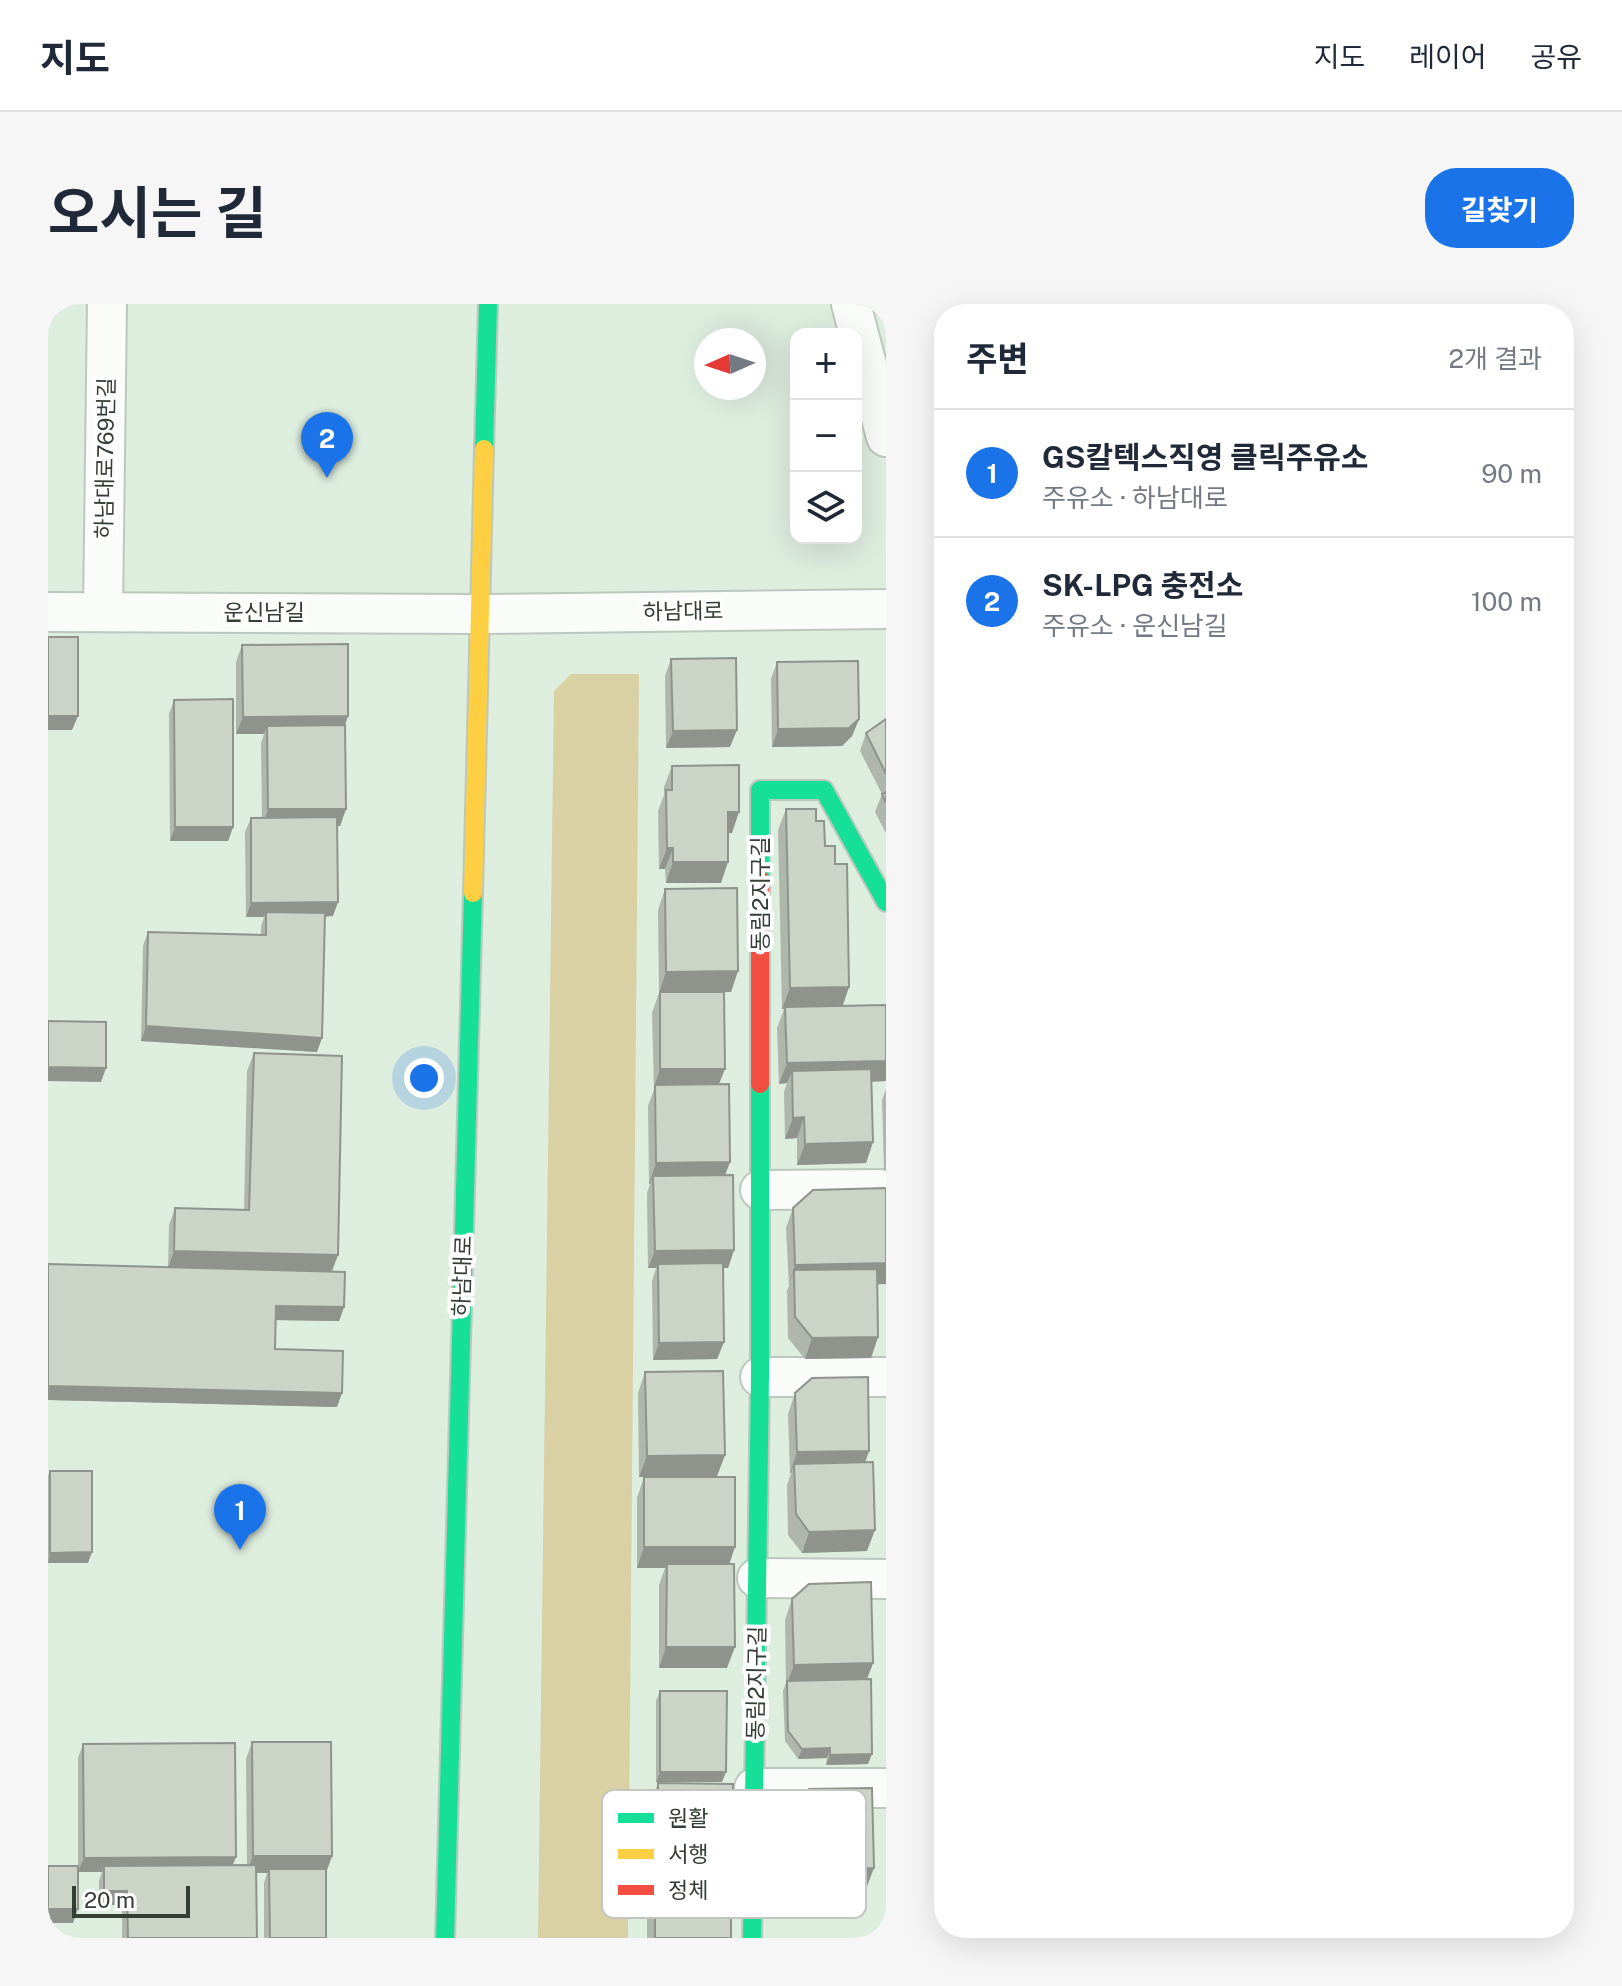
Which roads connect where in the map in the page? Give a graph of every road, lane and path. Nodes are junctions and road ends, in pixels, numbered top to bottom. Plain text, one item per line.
1 (107, 304) edge
2 (488, 304) edge
3 (851, 304) edge
4 (886, 437) edge
5 (886, 609) edge
6 (103, 611) junction
7 (48, 612) edge
8 (480, 614) junction
9 (886, 902) edge
10 (886, 1189) edge
11 (760, 1190) junction
12 (760, 1377) junction
13 (886, 1377) edge
14 (757, 1578) junction
15 (886, 1579) edge
16 (754, 1788) joint
17 (886, 1788) edge
18 (752, 1918) edge
19 (445, 1938) edge
20 (752, 1938) edge

1 - 6 street, 하남대로769번길
2 - 8 street, 하남대로
3 - 4 street
5 - 8 street, 하남대로
6 - 7 street, 운신남길
6 - 8 street, 운신남길
8 - 19 street, 하남대로
9 - 11 street, 동림2지구길
10 - 11 street
11 - 12 street, 동림2지구길
12 - 13 street
12 - 14 street, 동림2지구길
14 - 15 street
14 - 16 street, 동림2지구길
16 - 17 street
18 - 20 street, 동림2지구길

